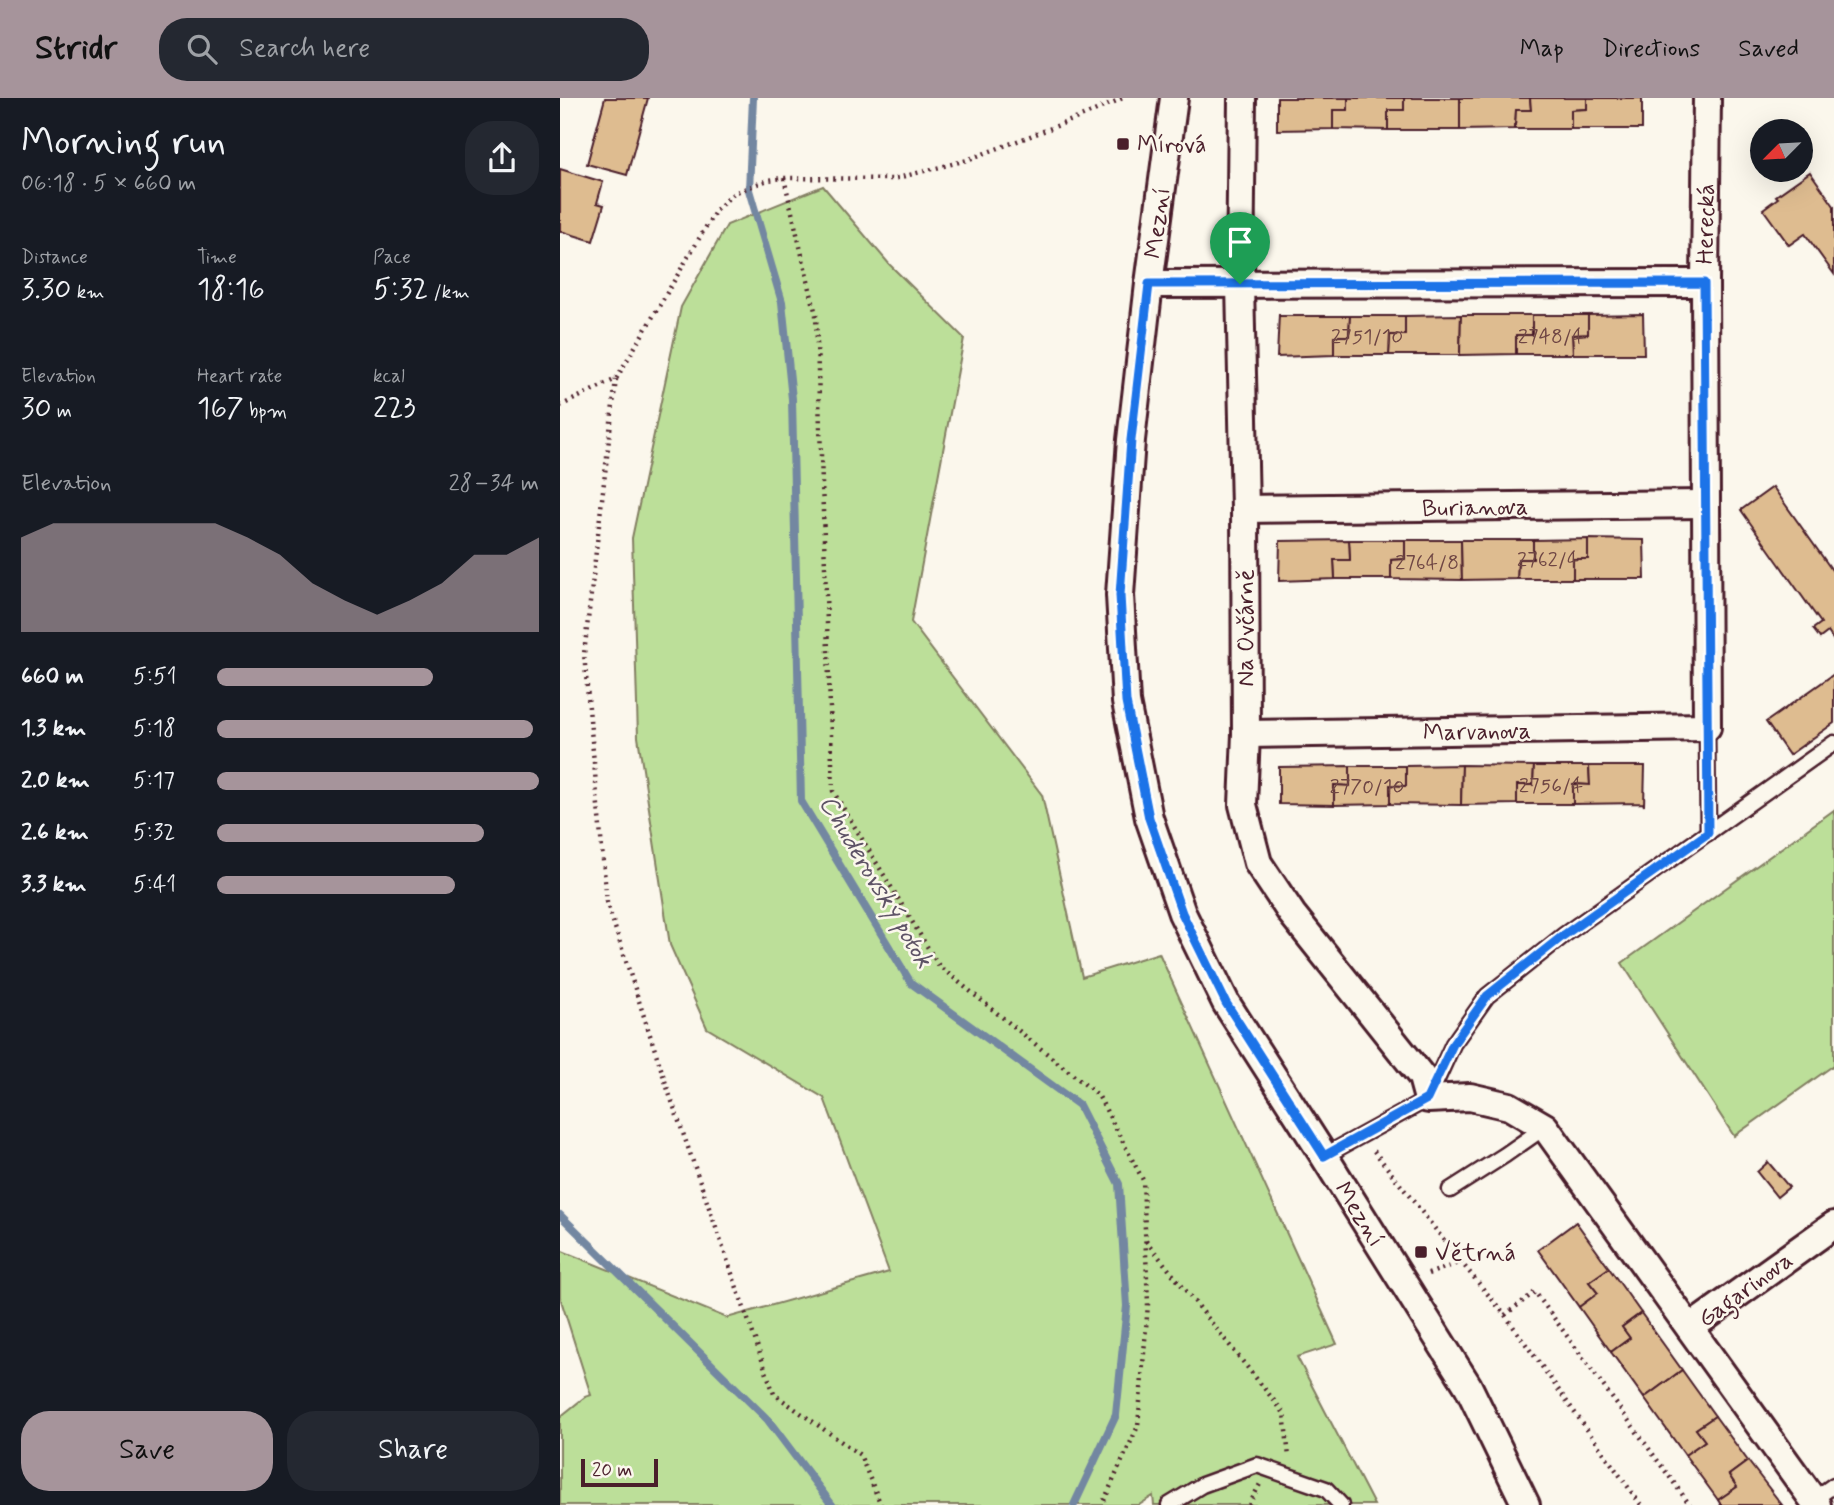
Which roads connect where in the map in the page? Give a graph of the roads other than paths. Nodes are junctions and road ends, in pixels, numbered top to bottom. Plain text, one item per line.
1 (1174, 98) edge
2 (1242, 98) edge
3 (1707, 98) edge
4 (1704, 283) junction
5 (1149, 284) junction
6 (1240, 284) junction
7 (1705, 504) junction
8 (1245, 509) junction
9 (1707, 727) junction
10 (1246, 734) junction
11 (1834, 743) edge
12 (1708, 833) junction
13 (1427, 1099) junction
14 (1545, 1127) junction
15 (1324, 1156) junction
16 (1450, 1190) dead end
17 (1834, 1225) edge
18 (1690, 1328) junction
19 (1821, 1496) edge
20 (1169, 1505) edge
21 (1341, 1505) edge
22 (1527, 1505) edge

1 - 5 street, Mezní
2 - 6 street, Na Ovčárně
3 - 4 street, Herecká
4 - 6 street
4 - 7 street, Herecká
5 - 6 street
5 - 15 street, Mezní
6 - 8 street, Na Ovčárně
7 - 8 street, Burianova
7 - 9 street, Herecká
8 - 10 street, Na Ovčárně
9 - 10 street, Marvanova
9 - 12 lane
10 - 13 street, Na Ovčárně
11 - 12 lane
12 - 13 lane
13 - 14 street
13 - 15 lane
14 - 16 lane
14 - 18 street
15 - 22 street, Mezní
17 - 18 street, Gagarinova
18 - 19 street
20 - 21 lane

